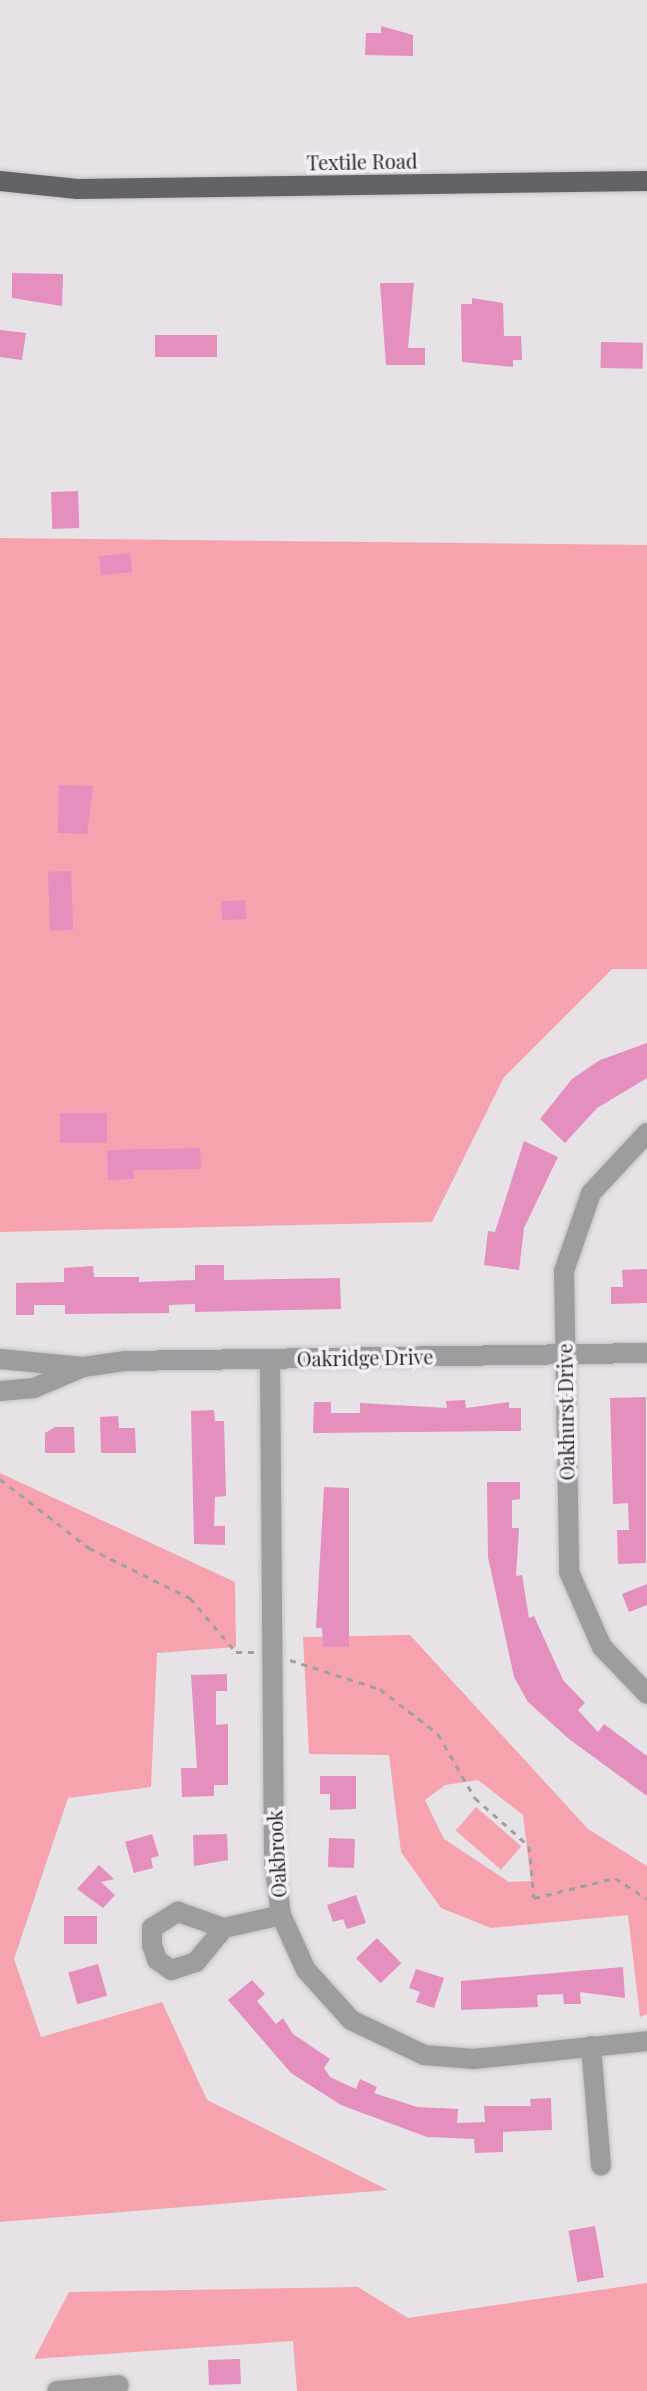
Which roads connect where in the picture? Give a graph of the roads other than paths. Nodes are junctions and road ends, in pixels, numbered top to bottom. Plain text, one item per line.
1 (0, 181) edge
2 (647, 181) edge
3 (78, 189) junction
4 (0, 194) edge
5 (647, 1133) edge
6 (647, 1353) edge
7 (564, 1354) junction
8 (0, 1359) edge
9 (270, 1359) junction
10 (83, 1367) junction
11 (0, 1391) edge
12 (647, 1694) edge
13 (281, 1915) junction
14 (224, 1928) dead end
15 (647, 2041) edge
16 (591, 2046) junction
17 (601, 2166) dead end
18 (119, 2385) dead end
19 (57, 2391) edge

1 - 3 main road, Textile Road
2 - 3 main road, Textile Road
3 - 4 main road, Textile Road
5 - 7 street, Oakhurst Drive
6 - 7 street, Oakridge Drive
7 - 9 street, Oakridge Drive
7 - 12 street, Oakhurst Drive
8 - 10 street, Oakridge Drive
9 - 10 street, Oakridge Drive
9 - 13 street, Oakbrook
10 - 11 street, Oakridge Drive
13 - 14 street
13 - 16 street, Oakbrook
15 - 16 street, Oakbrook
16 - 17 street
18 - 19 street

